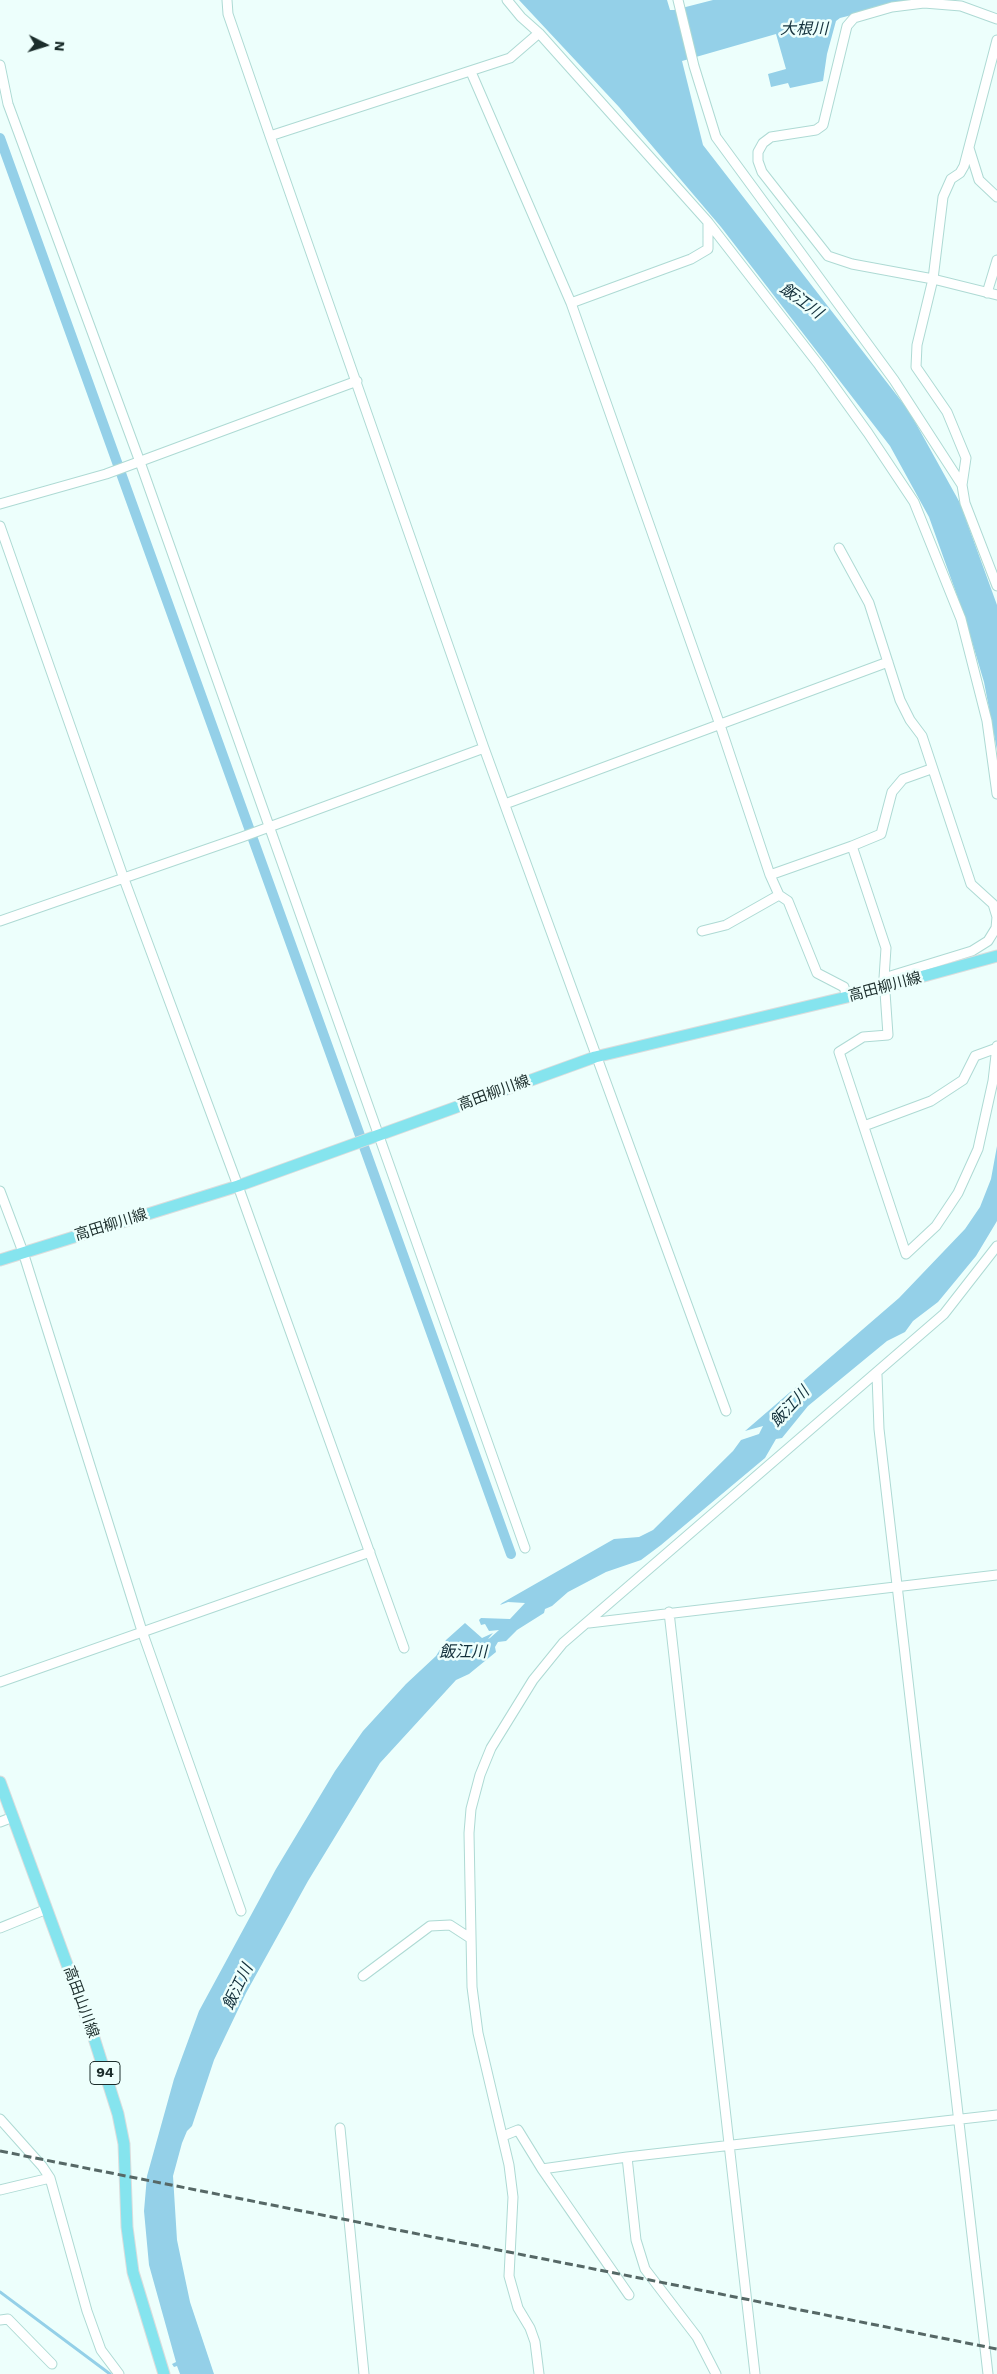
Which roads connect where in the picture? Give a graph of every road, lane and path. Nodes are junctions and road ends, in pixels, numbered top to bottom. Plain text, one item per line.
1 (227, 0) edge
2 (507, 0) edge
3 (678, 0) edge
4 (997, 19) edge
5 (539, 33) junction
6 (997, 40) edge
7 (0, 65) edge
8 (471, 72) junction
9 (270, 136) junction
10 (969, 148) junction
11 (997, 197) edge
12 (708, 222) junction
13 (997, 260) edge
14 (933, 279) junction
15 (987, 292) junction
16 (997, 295) edge
17 (571, 303) junction
18 (357, 381) junction
19 (136, 463) junction
20 (962, 485) junction
21 (0, 504) edge
22 (0, 526) edge
23 (839, 548) dead end
24 (997, 586) edge
25 (888, 662) junction
26 (720, 725) junction
27 (484, 748) junction
28 (932, 769) junction
29 (997, 794) edge
30 (505, 804) junction
31 (266, 827) junction
32 (852, 846) junction
33 (770, 875) junction
34 (124, 878) junction
35 (779, 895) junction
36 (0, 921) edge
37 (702, 931) dead end
38 (997, 956) edge
39 (884, 983) junction
40 (847, 998) junction
41 (997, 1047) edge
42 (595, 1057) junction
43 (864, 1126) junction
44 (377, 1136) junction
45 (238, 1186) junction
46 (0, 1191) edge
47 (997, 1246) edge
48 (23, 1252) junction
49 (0, 1260) edge
50 (877, 1375) junction
51 (726, 1411) dead end
52 (525, 1548) dead end
53 (370, 1552) junction
54 (997, 1575) edge
55 (897, 1586) junction
56 (669, 1612) junction
57 (588, 1623) junction
58 (142, 1631) junction
59 (404, 1648) dead end
60 (0, 1682) edge
61 (0, 1782) edge
62 (13, 1817) junction
63 (0, 1822) edge
64 (47, 1909) junction
65 (241, 1911) dead end
66 (0, 1928) edge
67 (470, 1938) junction
68 (363, 1976) dead end
69 (997, 2115) edge
70 (0, 2119) edge
71 (958, 2119) junction
72 (340, 2128) dead end
73 (503, 2136) junction
74 (728, 2145) junction
75 (627, 2157) junction
76 (542, 2169) junction
77 (50, 2178) junction
78 (0, 2190) edge
79 (629, 2295) dead end
80 (0, 2320) edge
81 (52, 2364) dead end
82 (119, 2374) edge
83 (164, 2374) edge
84 (364, 2374) edge
85 (539, 2374) edge
86 (716, 2374) edge
87 (755, 2374) edge
88 (988, 2374) edge

1 - 9 street
2 - 5 street
3 - 20 street
4 - 14 street
5 - 8 street
5 - 12 street
6 - 10 street
7 - 19 street
8 - 9 street
8 - 17 street
9 - 18 street
10 - 11 street
10 - 14 street
12 - 17 street
12 - 29 street
13 - 15 street
14 - 15 street
14 - 20 street
15 - 16 street
17 - 26 street
18 - 19 street
18 - 27 street
19 - 21 street
19 - 31 street
20 - 24 street
22 - 34 street
23 - 25 street
25 - 26 street
25 - 28 street
26 - 30 street
26 - 33 street
27 - 30 street
27 - 31 street
28 - 32 street
28 - 39 street
30 - 42 street
31 - 34 street
31 - 44 street
32 - 33 street
32 - 39 street
33 - 35 street
34 - 36 street
34 - 45 street
35 - 37 street
35 - 40 street
38 - 39 main road, 高田柳川線
39 - 40 main road, 高田柳川線
39 - 43 street
40 - 42 main road, 高田柳川線
41 - 43 street
41 - 43 street
42 - 44 main road, 高田柳川線
42 - 51 street
44 - 45 main road, 高田柳川線
44 - 52 street
45 - 48 main road, 高田柳川線
45 - 53 street
46 - 48 street
47 - 50 street
48 - 49 main road, 高田柳川線
48 - 58 street
50 - 55 street
50 - 57 street
53 - 58 street
53 - 59 street
54 - 55 street
55 - 56 street
55 - 71 street
56 - 57 street
56 - 74 street
57 - 67 street
58 - 60 street
58 - 65 street
61 - 62 main road, 高田山川線 / 94
62 - 63 street
62 - 64 main road, 高田山川線 / 94
64 - 66 street
64 - 83 main road, 高田山川線 / 94
67 - 68 street
67 - 73 street
69 - 71 street
70 - 77 street
71 - 74 street
71 - 88 street
72 - 84 street
73 - 76 street
73 - 85 street
74 - 75 street
74 - 87 street
75 - 76 street
75 - 86 street
76 - 79 street
77 - 78 street
77 - 82 street
80 - 81 street

